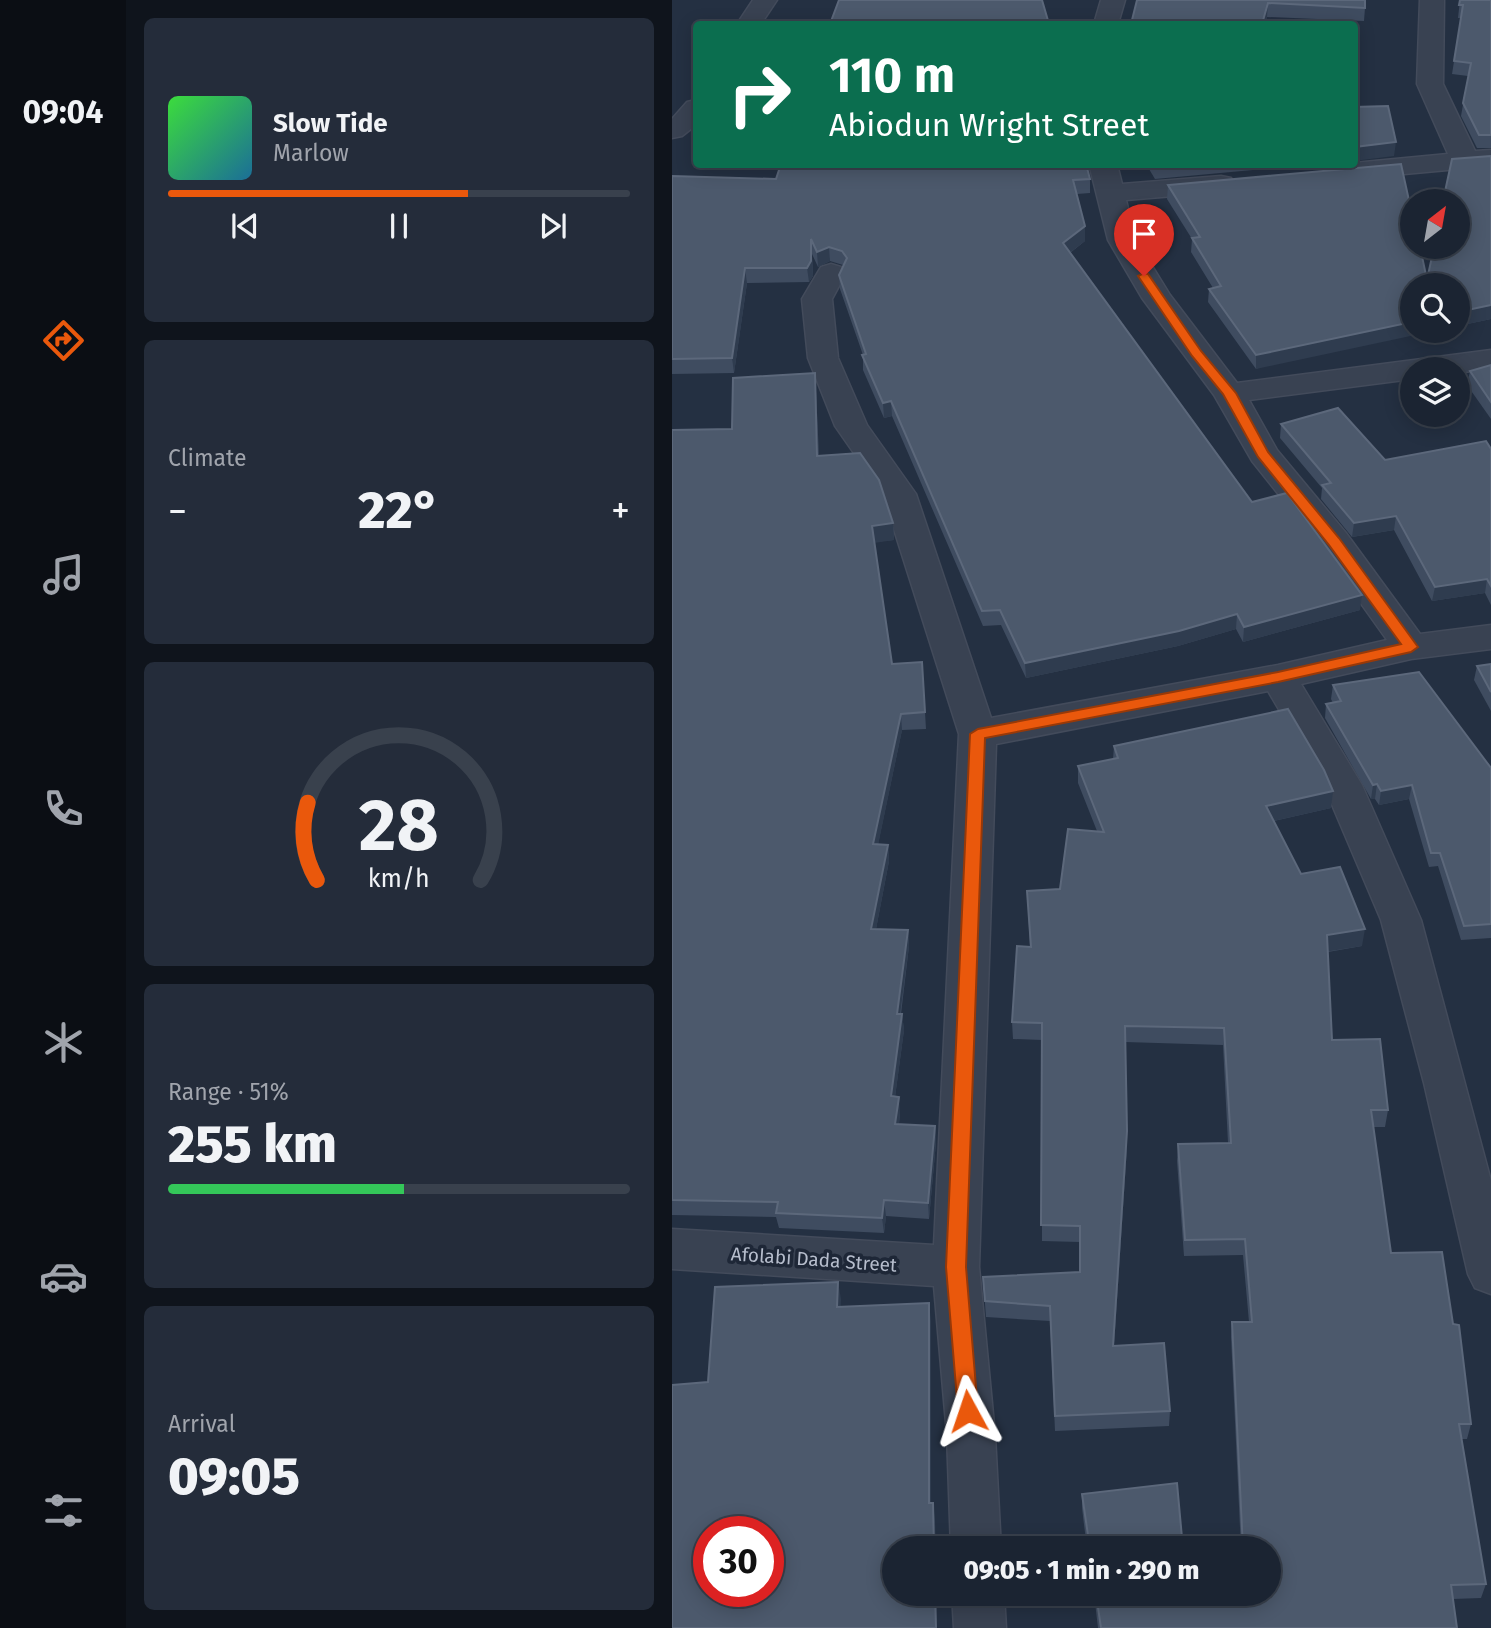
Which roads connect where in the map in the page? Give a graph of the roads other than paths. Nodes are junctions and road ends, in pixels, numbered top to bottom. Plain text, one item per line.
1 (765, 0) edge
2 (1113, 0) edge
3 (1432, 0) edge
4 (751, 21) edge
5 (1107, 21) edge
6 (693, 112) edge
7 (672, 130) edge
8 (1478, 160) edge
9 (1328, 173) edge
10 (1107, 179) edge
11 (1252, 181) edge
12 (831, 273) dead end
13 (1491, 359) edge
14 (1470, 362) edge
15 (1400, 371) edge
16 (1229, 393) junction
17 (1491, 637) edge
18 (1411, 647) junction
19 (1278, 677) junction
20 (978, 734) junction
21 (672, 1249) edge
22 (956, 1267) junction
23 (1491, 1274) edge
24 (975, 1536) edge
25 (979, 1606) edge
26 (980, 1628) edge

1 - 4 street
2 - 5 street
3 - 8 street
6 - 7 street
8 - 9 street
10 - 11 street
10 - 16 street
12 - 20 street
13 - 14 street
15 - 16 street
16 - 18 street
17 - 18 street
18 - 19 street
19 - 20 street
19 - 23 street
20 - 22 street
21 - 22 street, Afolabi Dada Street
22 - 24 street
25 - 26 street

